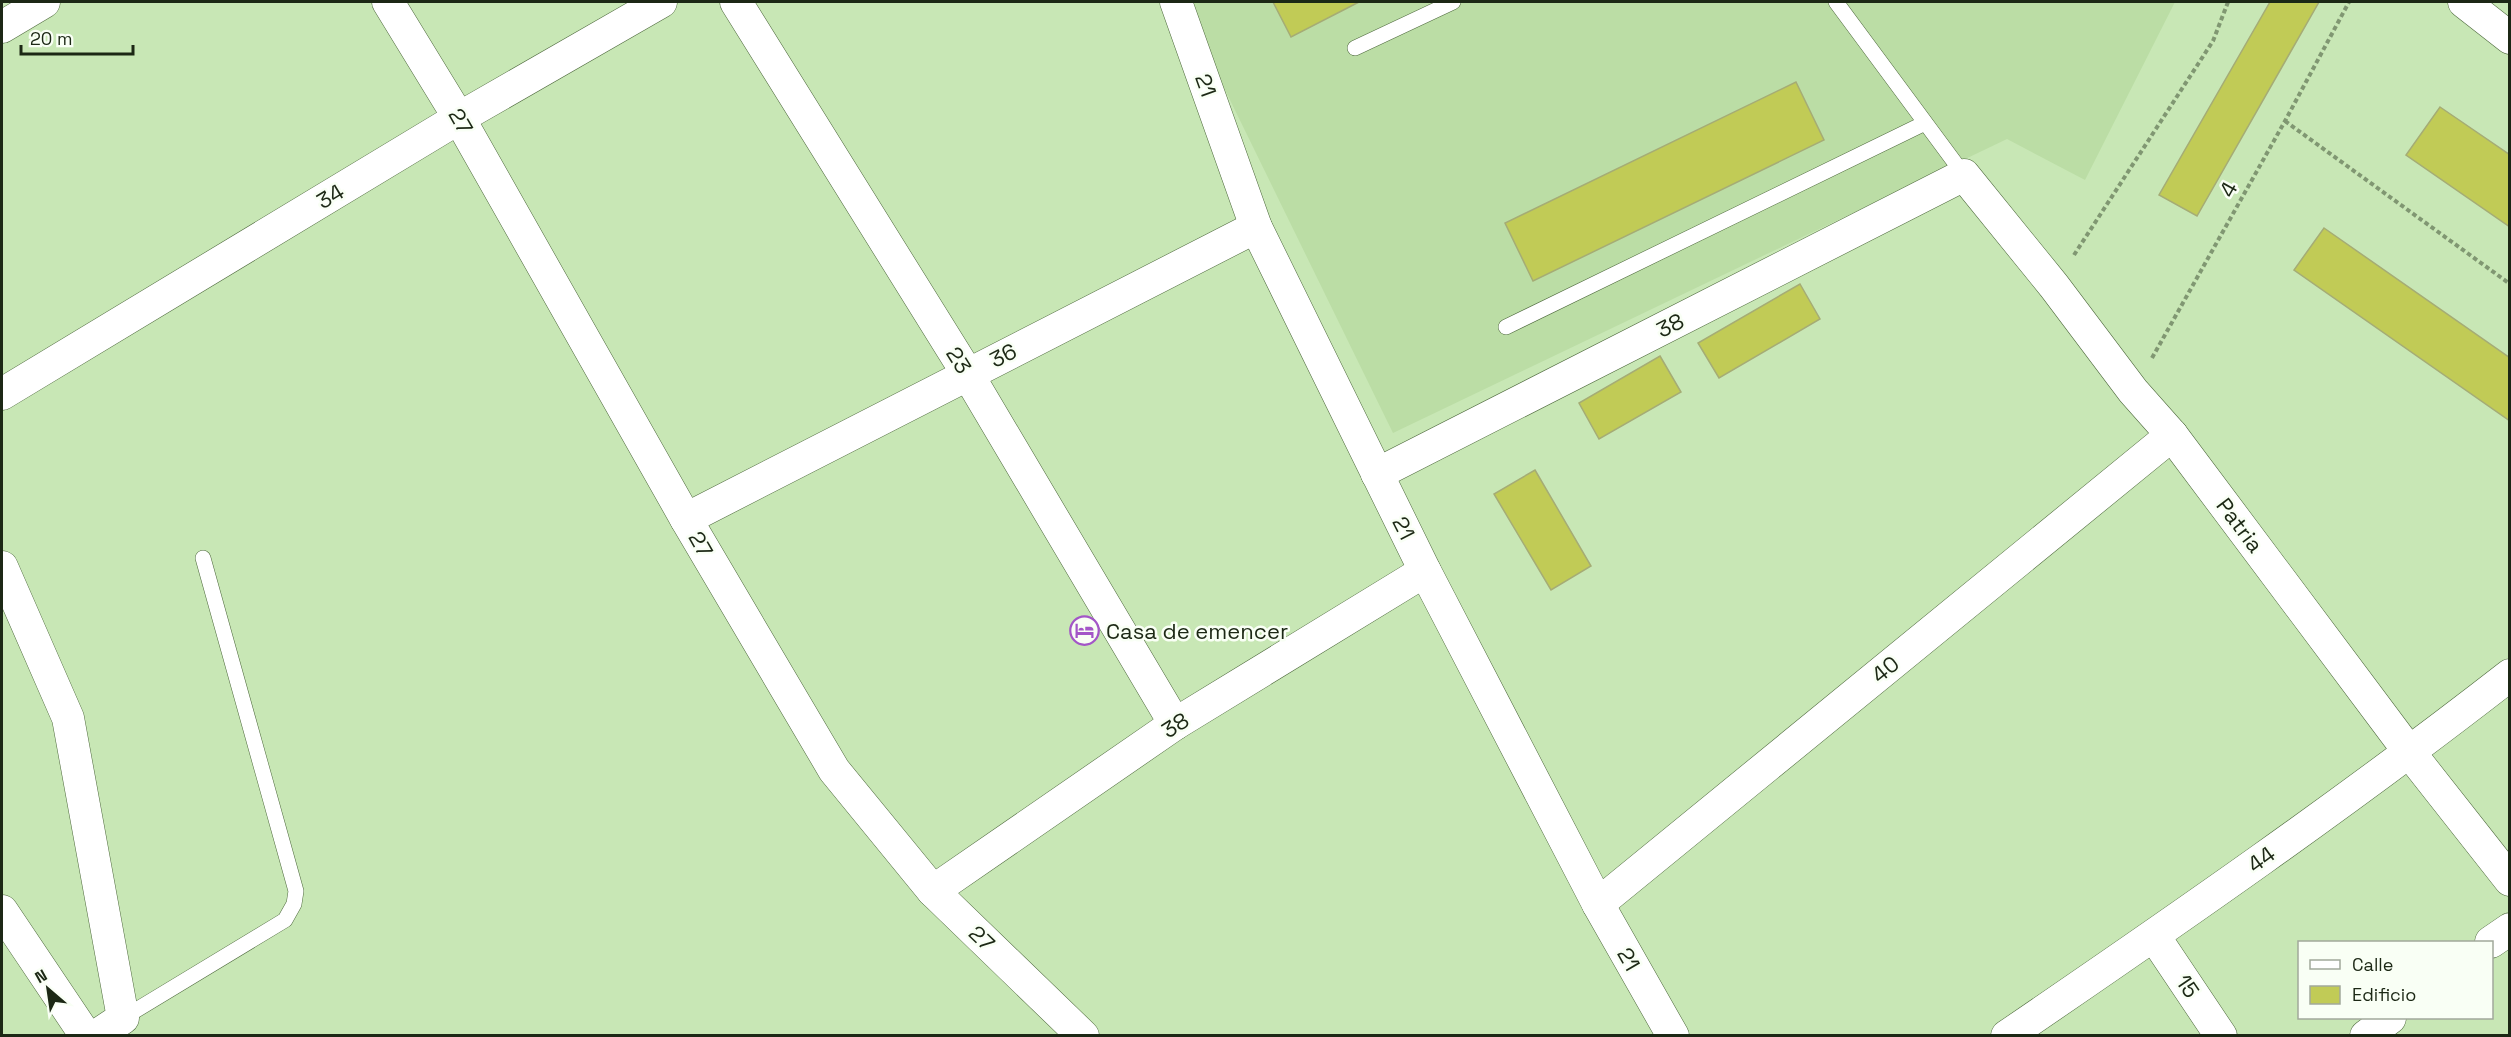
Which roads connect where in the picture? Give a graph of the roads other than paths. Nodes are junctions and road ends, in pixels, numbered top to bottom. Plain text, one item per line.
1 (44, 2) edge
2 (388, 2) edge
3 (662, 2) edge
4 (736, 2) edge
5 (1176, 2) edge
6 (1453, 2) edge
7 (1836, 2) edge
8 (2464, 2) edge
9 (2, 27) edge
10 (2510, 38) edge
11 (1355, 48) dead end
12 (459, 118) junction
13 (1925, 123) junction
14 (1964, 175) junction
15 (1256, 227) junction
16 (1506, 327) dead end
17 (967, 373) junction
18 (2, 394) edge
19 (2172, 435) junction
20 (1377, 474) junction
21 (686, 519) junction
22 (203, 558) dead end
23 (2, 567) edge
24 (1425, 571) junction
25 (2510, 675) edge
26 (1175, 724) junction
27 (2410, 753) junction
28 (2510, 880) edge
29 (933, 891) junction
30 (1598, 904) junction
31 (2, 911) edge
32 (2510, 928) edge
33 (2154, 936) junction
34 (2492, 941) edge
35 (123, 1018) junction
36 (2387, 1019) edge
37 (86, 1035) edge
38 (96, 1035) edge
39 (1083, 1035) edge
40 (1673, 1035) edge
41 (2007, 1035) edge
42 (2221, 1035) edge
43 (2366, 1035) edge

1 - 9 street
2 - 12 street, 27
3 - 12 street, 34
4 - 17 street, 23
5 - 15 street, 21
6 - 11 lane
7 - 13 lane
8 - 10 street
12 - 18 street, 34
12 - 21 street, 27
13 - 14 lane
13 - 16 lane
14 - 19 street, Patria
14 - 20 street, 38
15 - 17 street, 36
15 - 20 street, 21
17 - 21 street, 36
17 - 26 street, 23
19 - 27 street, Patria
19 - 30 street, 40
20 - 24 street, 21
21 - 29 street, 27
22 - 35 lane
23 - 35 street
24 - 26 street, 38
24 - 30 street, 21
25 - 27 street, 44
26 - 29 street, 38
27 - 28 street, Patria
27 - 33 street, 44
29 - 39 street, 27
30 - 40 street, 21
31 - 37 street
32 - 34 street
33 - 41 street, 44
33 - 42 street, 15
35 - 38 street
36 - 43 street

